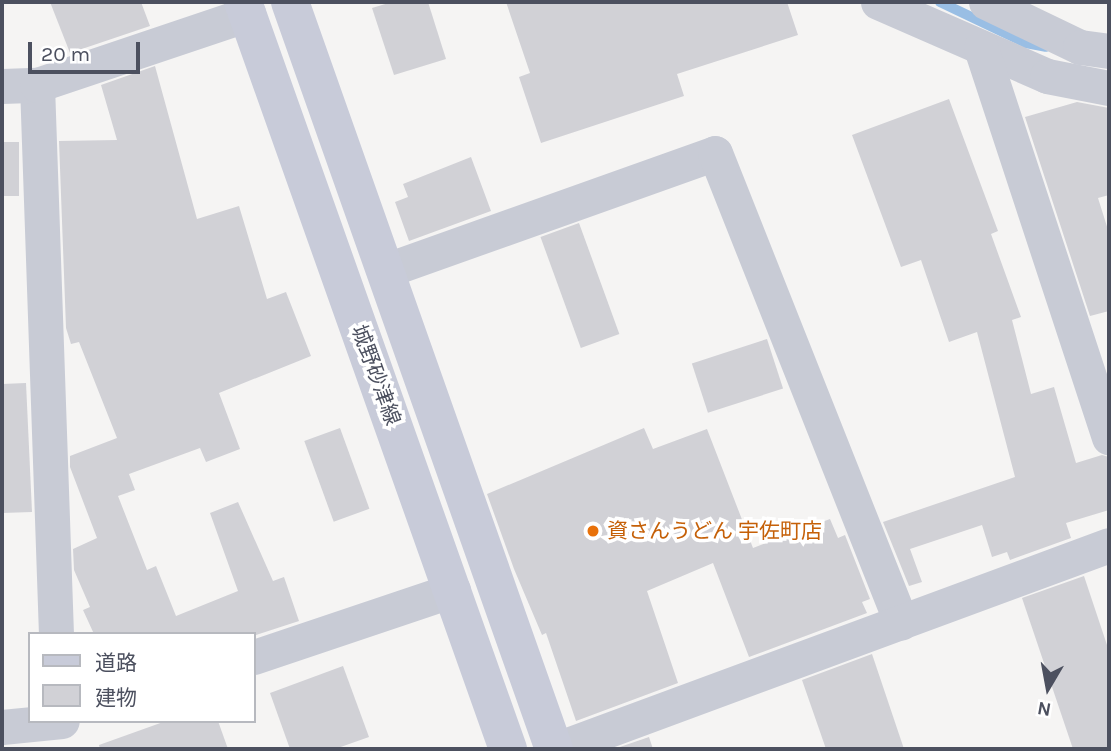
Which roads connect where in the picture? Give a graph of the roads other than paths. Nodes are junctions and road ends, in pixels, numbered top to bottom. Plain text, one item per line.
1 (290, 2) edge
2 (878, 2) edge
3 (986, 2) edge
4 (246, 8) edge
5 (981, 48) junction
6 (1109, 51) edge
7 (37, 85) junction
8 (2, 86) edge
9 (1109, 88) edge
10 (387, 270) junction
11 (1109, 437) edge
12 (1109, 545) edge
13 (453, 590) junction
14 (901, 622) junction
15 (56, 632) edge
16 (256, 656) edge
17 (2, 727) edge
18 (62, 728) edge
19 (508, 749) edge
20 (556, 749) edge

1 - 10 main road
2 - 5 street
3 - 6 street
4 - 7 street
4 - 13 main road, 城野砂津線
5 - 9 street
5 - 11 street
7 - 8 street
7 - 15 street
10 - 14 street
10 - 20 main road
12 - 14 street
13 - 16 street
13 - 19 main road, 城野砂津線
14 - 20 street
17 - 18 street

